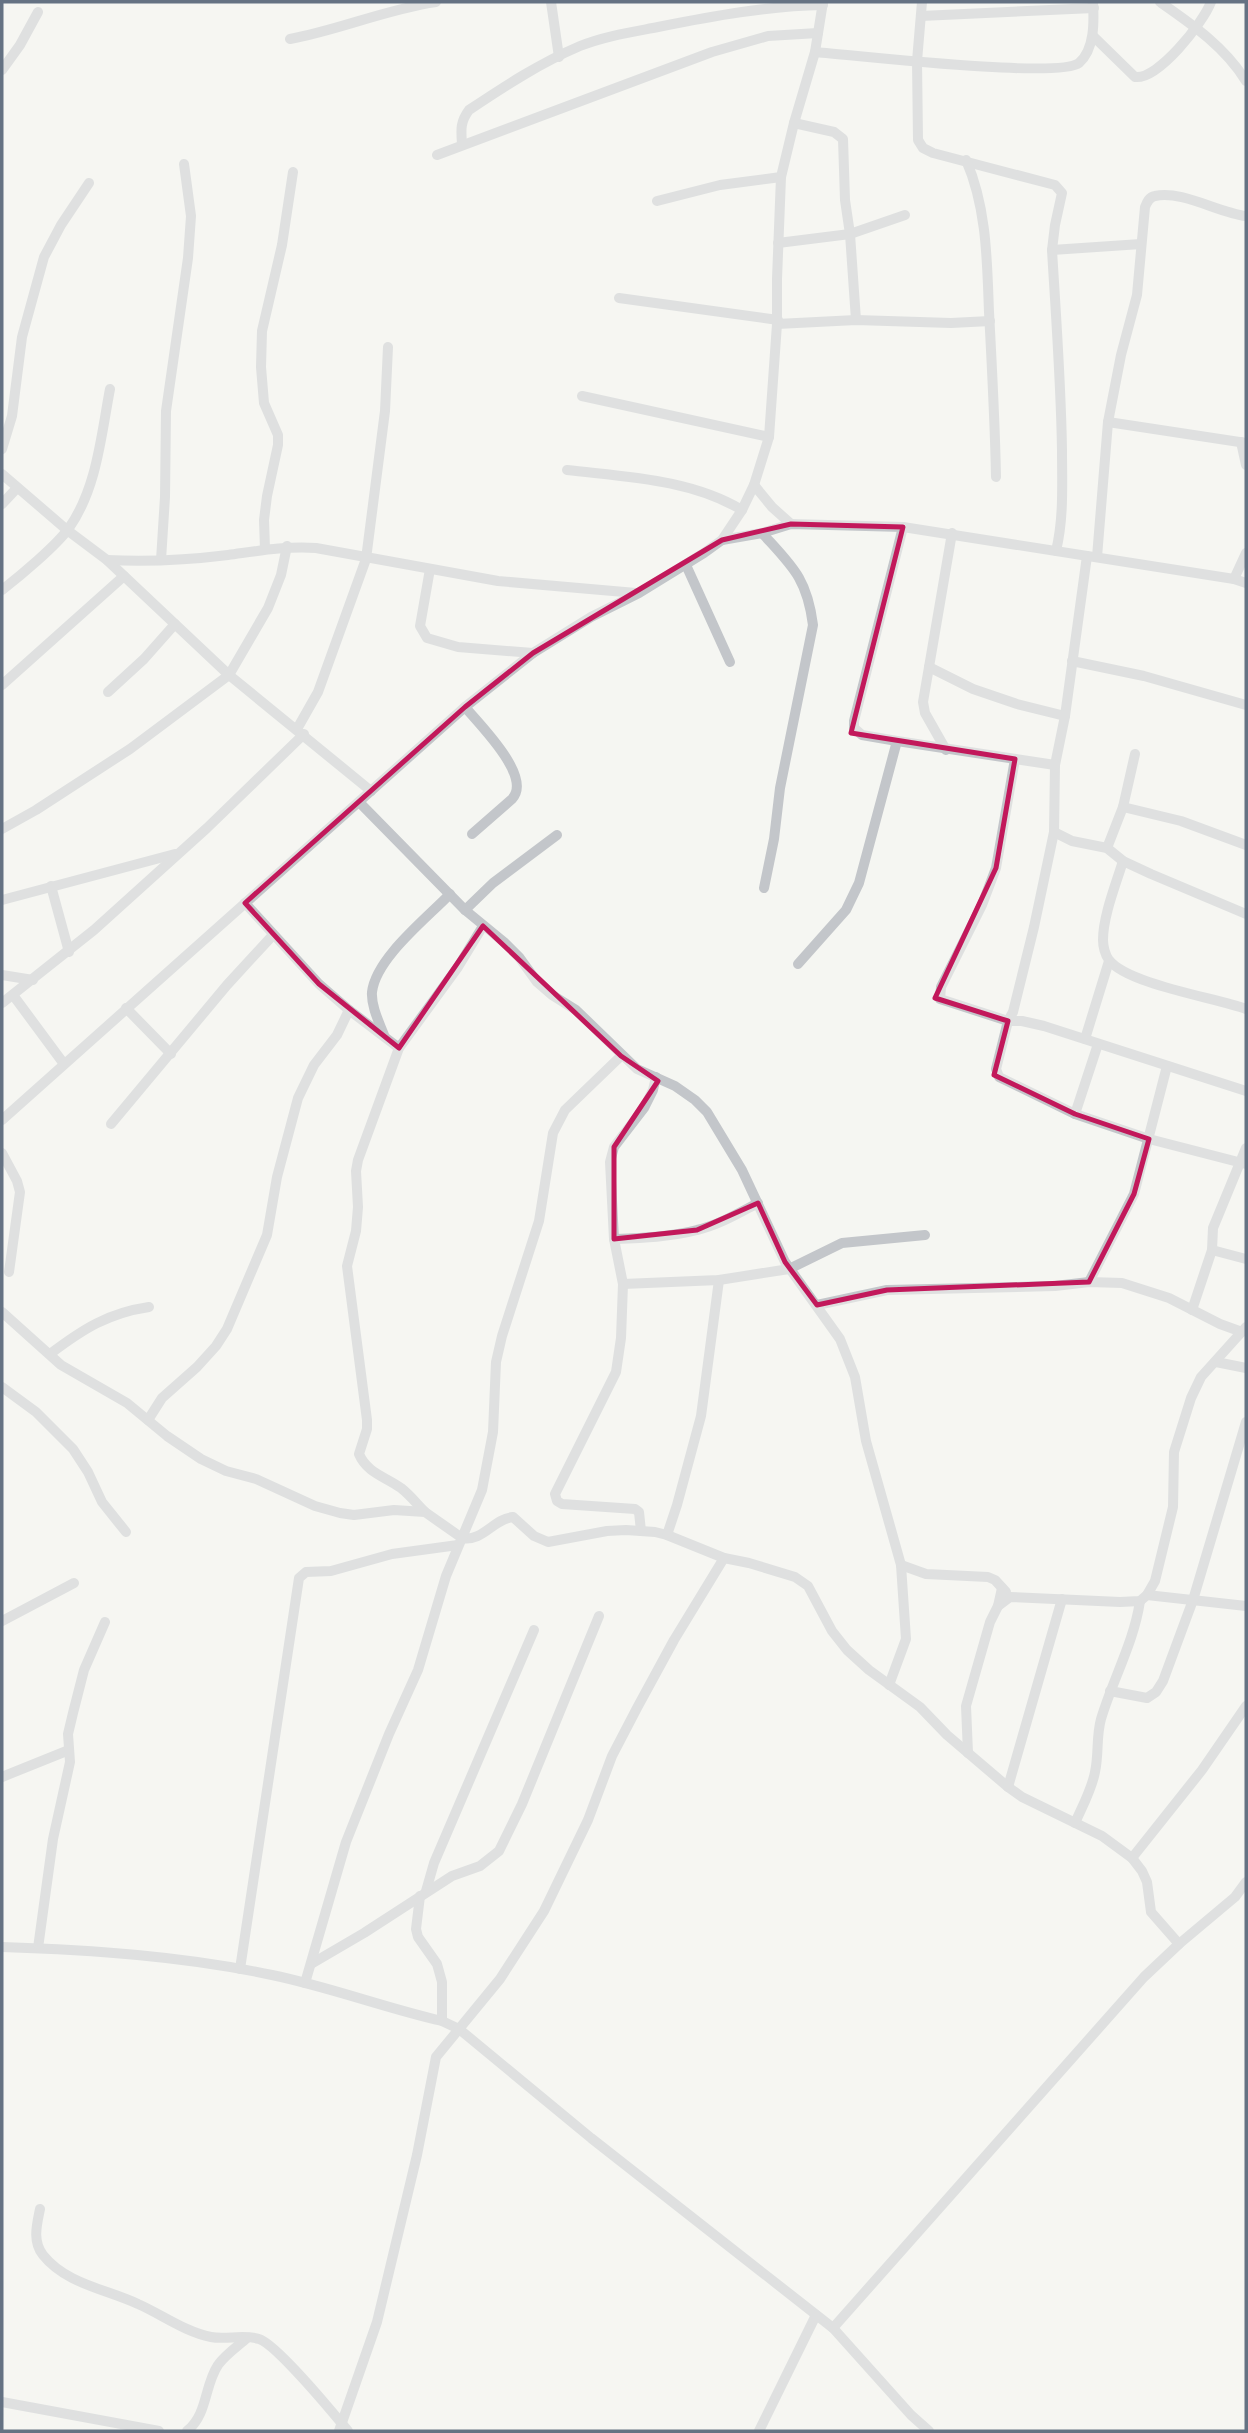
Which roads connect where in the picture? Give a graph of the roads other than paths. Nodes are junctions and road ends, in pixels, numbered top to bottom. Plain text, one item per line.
1 (436, 2) edge
2 (551, 2) edge
3 (922, 2) edge
4 (1160, 2) edge
5 (1211, 2) edge
6 (418, 3) edge
7 (823, 3) edge
8 (1093, 5) edge
9 (38, 12) dead end
10 (921, 16) junction
11 (1197, 28) junction
12 (818, 33) junction
13 (1093, 36) junction
14 (290, 39) dead end
15 (815, 52) junction
16 (559, 57) junction
17 (917, 61) junction
18 (2, 70) edge
19 (1246, 81) edge
20 (794, 123) junction
21 (462, 144) junction
22 (437, 155) dead end
23 (966, 160) junction
24 (184, 164) dead end
25 (293, 172) dead end
26 (782, 177) junction
27 (89, 183) dead end
28 (657, 201) dead end
29 (905, 215) dead end
30 (1246, 216) edge
31 (850, 234) junction
32 (778, 243) junction
33 (1140, 244) junction
34 (1052, 250) junction
35 (619, 298) dead end
36 (856, 320) junction
37 (990, 321) junction
38 (778, 322) junction
39 (388, 347) dead end
40 (110, 389) dead end
41 (582, 396) dead end
42 (1108, 422) junction
43 (769, 437) junction
44 (1244, 443) edge
45 (2, 449) edge
46 (1246, 465) edge
47 (567, 470) dead end
48 (2, 474) edge
49 (996, 477) dead end
50 (754, 485) junction
51 (17, 488) junction
52 (2, 504) edge
53 (743, 510) junction
54 (791, 524) junction
55 (903, 527) junction
56 (67, 530) junction
57 (762, 533) junction
58 (952, 533) junction
59 (722, 540) junction
60 (286, 546) junction
61 (265, 549) junction
62 (1056, 551) junction
63 (1246, 553) edge
64 (1092, 557) junction
65 (366, 559) junction
66 (107, 560) junction
67 (161, 560) junction
68 (686, 565) junction
69 (430, 569) junction
70 (124, 576) junction
71 (1234, 579) junction
72 (1246, 583) edge
73 (2, 590) edge
74 (639, 593) junction
75 (175, 624) junction
76 (533, 653) junction
77 (1073, 661) junction
78 (730, 662) dead end
79 (929, 667) junction
80 (229, 675) junction
81 (2, 685) edge
82 (108, 692) dead end
83 (1246, 705) edge
84 (465, 707) junction
85 (1065, 716) junction
86 (301, 731) junction
87 (897, 741) junction
88 (946, 750) junction
89 (1135, 754) dead end
90 (1015, 759) junction
91 (1055, 765) junction
92 (370, 791) junction
93 (359, 802) junction
94 (1123, 807) junction
95 (2, 829) edge
96 (1054, 832) junction
97 (472, 834) dead end
98 (556, 835) dead end
99 (1246, 845) edge
100 (1107, 848) junction
101 (177, 854) junction
102 (1123, 861) junction
103 (51, 886) junction
104 (764, 888) dead end
105 (450, 894) junction
106 (2, 900) edge
107 (245, 903) junction
108 (465, 910) junction
109 (1246, 914) edge
110 (483, 926) junction
111 (273, 935) junction
112 (69, 953) junction
113 (1109, 961) junction
114 (798, 964) dead end
115 (2, 975) edge
116 (33, 979) junction
117 (13, 995) junction
118 (2, 1003) edge
119 (126, 1008) junction
120 (1246, 1009) edge
121 (349, 1010) junction
122 (1008, 1021) junction
123 (384, 1034) junction
124 (1084, 1039) junction
125 (1098, 1044) junction
126 (399, 1048) junction
127 (171, 1054) junction
128 (621, 1056) junction
129 (64, 1064) junction
130 (1167, 1066) junction
131 (656, 1077) junction
132 (1246, 1091) edge
133 (1075, 1114) junction
134 (2, 1120) edge
135 (111, 1124) dead end
136 (1149, 1139) junction
137 (1246, 1148) edge
138 (2, 1153) edge
139 (1243, 1163) edge
140 (758, 1203) junction
141 (925, 1235) dead end
142 (614, 1240) junction
143 (1212, 1250) junction
144 (1246, 1259) edge
145 (789, 1269) junction
146 (9, 1272) dead end
147 (719, 1280) junction
148 (1089, 1282) junction
149 (623, 1283) junction
150 (817, 1304) junction
151 (149, 1307) dead end
152 (1192, 1310) junction
153 (2, 1312) edge
154 (1244, 1329) edge
155 (50, 1354) junction
156 (1216, 1362) junction
157 (1246, 1368) edge
158 (2, 1387) edge
159 (148, 1420) junction
160 (1246, 1422) edge
161 (425, 1512) junction
162 (641, 1531) junction
163 (126, 1532) dead end
164 (667, 1535) junction
165 (460, 1542) junction
166 (724, 1558) junction
167 (901, 1566) junction
168 (74, 1583) dead end
169 (1006, 1592) junction
170 (1143, 1598) junction
171 (1062, 1600) junction
172 (1194, 1600) junction
173 (1246, 1606) edge
174 (599, 1616) dead end
175 (2, 1621) edge
176 (105, 1622) dead end
177 (534, 1630) dead end
178 (889, 1685) junction
179 (1110, 1691) junction
180 (1246, 1706) edge
181 (69, 1750) junction
182 (968, 1753) junction
183 (2, 1777) edge
184 (1008, 1787) junction
185 (1075, 1823) junction
186 (1132, 1858) junction
187 (1246, 1882) edge
188 (423, 1894) junction
189 (1179, 1944) junction
190 (2, 1947) edge
191 (38, 1948) junction
192 (311, 1964) junction
193 (240, 1969) junction
194 (305, 1983) junction
195 (442, 2021) junction
196 (459, 2029) junction
197 (40, 2209) dead end
198 (816, 2315) junction
199 (833, 2328) junction
200 (247, 2338) junction
201 (2, 2402) edge
202 (343, 2429) edge
203 (159, 2431) edge
204 (187, 2431) edge
205 (759, 2431) edge
206 (929, 2431) edge

1 - 6 street
2 - 16 street
3 - 10 street
4 - 11 street
5 - 11 street
6 - 14 street
7 - 12 street
7 - 16 street
8 - 10 street
8 - 13 street
9 - 18 street
10 - 17 street
11 - 13 street
11 - 19 street
12 - 15 street
12 - 21 street
13 - 17 street
15 - 17 street
15 - 20 street
16 - 21 street
17 - 23 street
20 - 26 street
20 - 31 street
21 - 22 street
23 - 34 street
23 - 37 street
24 - 67 street
25 - 61 street
26 - 28 street
26 - 32 street
27 - 45 street
29 - 31 street
30 - 33 street
31 - 32 street
31 - 36 street
32 - 38 street
33 - 34 street
33 - 42 street
34 - 62 street
35 - 38 street
36 - 37 street
36 - 38 street
37 - 49 street
38 - 43 street
39 - 65 street
40 - 56 street
41 - 43 street
42 - 44 street
42 - 64 street
43 - 50 street
44 - 46 street
47 - 53 street
48 - 51 street
50 - 53 street
50 - 54 street
51 - 52 street
51 - 56 street
53 - 59 street
54 - 55 street
54 - 57 street
55 - 58 street
55 - 87 street
56 - 66 street
56 - 73 street
57 - 59 street
57 - 104 street
58 - 62 street
58 - 79 street
59 - 68 street
60 - 61 street
60 - 65 street
60 - 80 street
61 - 67 street
62 - 64 street
63 - 71 street
64 - 71 street
64 - 77 street
65 - 69 street
65 - 86 street
66 - 67 street
66 - 70 street
68 - 74 street
68 - 78 street
69 - 74 street
69 - 76 street
70 - 75 street
70 - 81 street
71 - 72 street
74 - 76 street
75 - 80 street
75 - 82 street
76 - 84 street
77 - 83 street
77 - 85 street
79 - 85 street
79 - 88 street
80 - 86 street
80 - 95 street
84 - 92 street
84 - 97 street
85 - 91 street
86 - 92 street
86 - 101 street
87 - 88 street
87 - 114 street
88 - 90 street
89 - 94 street
90 - 91 street
90 - 122 street
91 - 96 street
92 - 93 street
93 - 105 street
93 - 107 street
94 - 99 street
94 - 100 street
96 - 100 street
96 - 122 street
98 - 108 street
100 - 102 street
101 - 103 street
101 - 112 street
102 - 109 street
102 - 113 street
103 - 106 street
103 - 112 street
105 - 108 street
105 - 123 street
107 - 111 street
107 - 119 street
108 - 110 street
110 - 126 street
110 - 128 street
111 - 121 street
111 - 127 street
112 - 116 street
113 - 120 street
113 - 124 street
115 - 116 street
116 - 117 street
117 - 118 street
117 - 129 street
119 - 127 street
119 - 129 street
121 - 123 street
121 - 159 street
122 - 124 street
122 - 133 street
123 - 126 street
124 - 125 street
125 - 130 street
125 - 133 street
126 - 161 street
127 - 135 street
128 - 131 street
128 - 165 street
129 - 134 street
130 - 132 street
130 - 136 street
131 - 140 street
131 - 142 street
133 - 136 street
136 - 139 street
136 - 148 street
137 - 139 street
138 - 146 street
139 - 143 street
140 - 142 street
140 - 145 street
141 - 145 street
142 - 149 street
143 - 144 street
143 - 152 street
145 - 147 street
145 - 150 street
147 - 149 street
147 - 164 street
148 - 150 street
148 - 152 street
149 - 162 street
150 - 167 street
151 - 155 street
152 - 154 street
153 - 155 street
154 - 156 street
155 - 159 street
156 - 157 street
156 - 170 street
158 - 163 street
159 - 161 street
160 - 172 street
161 - 165 street
162 - 164 street
162 - 165 street
164 - 166 street
165 - 192 street
165 - 193 street
166 - 178 street
166 - 196 street
167 - 169 street
167 - 178 street
168 - 175 street
169 - 171 street
169 - 182 street
170 - 171 street
170 - 172 street
170 - 179 street
171 - 184 street
172 - 173 street
172 - 179 street
174 - 188 street
176 - 181 street
177 - 188 street
178 - 182 street
179 - 185 street
180 - 186 street
181 - 183 street
181 - 191 street
182 - 184 street
184 - 185 street
185 - 186 street
186 - 189 street
187 - 189 street
188 - 192 street
188 - 195 street
189 - 199 street
190 - 191 street
191 - 193 street
192 - 194 street
193 - 194 street
194 - 195 street
195 - 196 street
196 - 198 street
196 - 202 street
197 - 200 street
198 - 199 street
198 - 205 street
199 - 206 street
200 - 202 street
200 - 204 street
201 - 203 street

